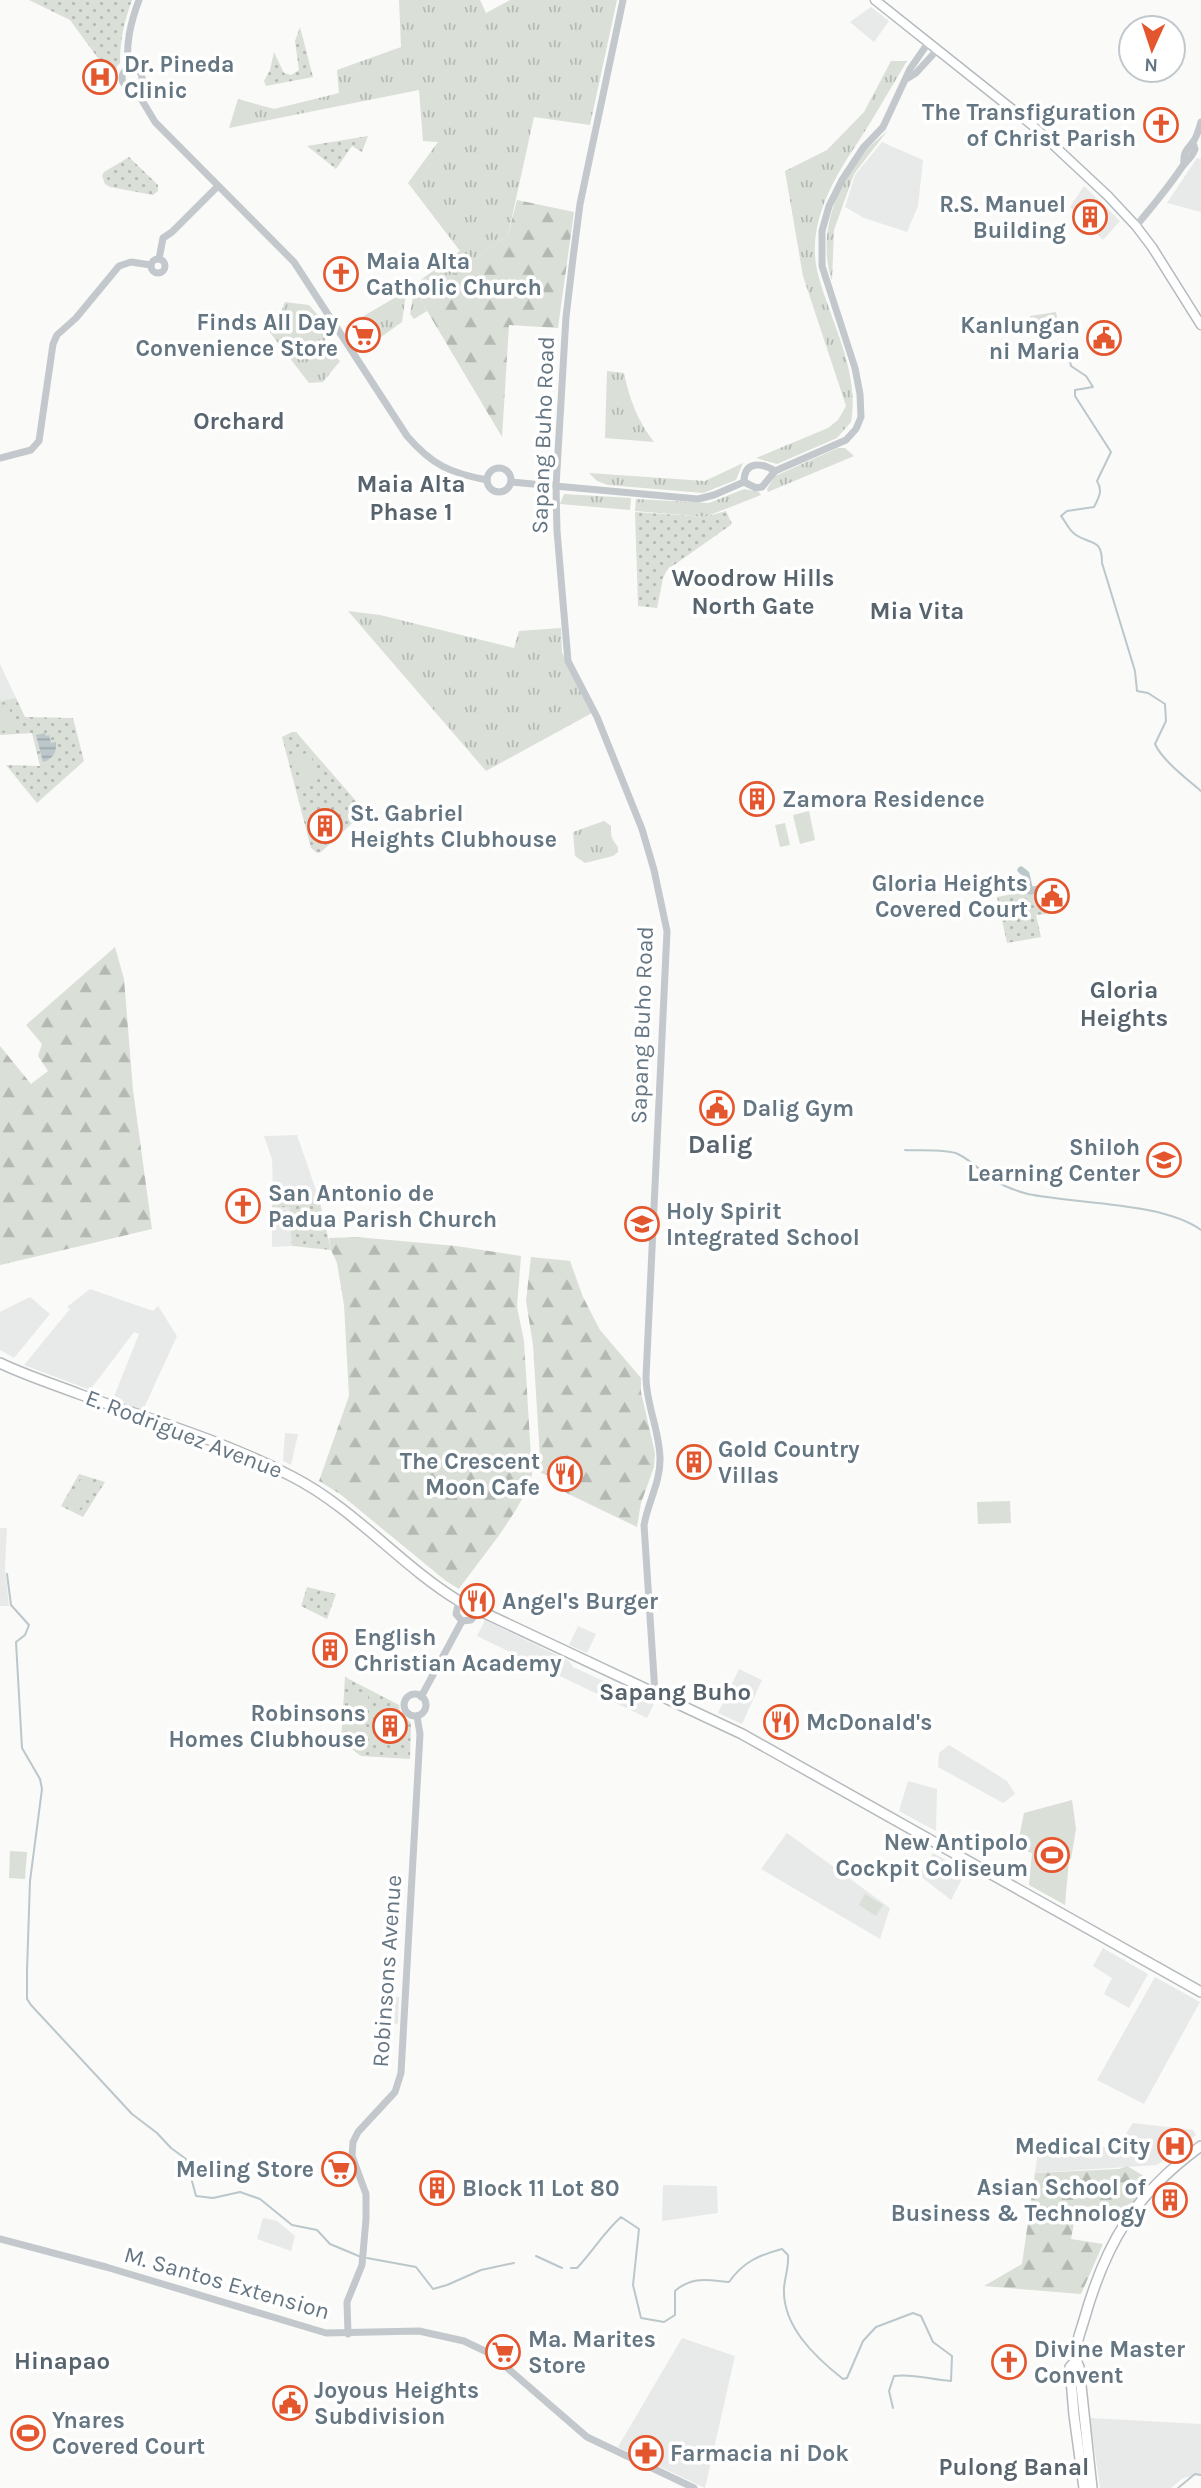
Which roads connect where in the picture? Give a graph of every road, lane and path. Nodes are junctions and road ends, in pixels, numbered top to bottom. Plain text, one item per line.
1 (139, 0) edge
2 (623, 0) edge
3 (875, 0) edge
4 (928, 43) junction
5 (937, 50) junction
6 (128, 68) junction
7 (908, 78) junction
8 (134, 88) junction
9 (1201, 121) edge
10 (218, 186) junction
11 (1136, 226) junction
12 (159, 259) junction
13 (151, 265) junction
14 (1201, 326) edge
15 (0, 458) edge
16 (775, 471) junction
17 (487, 480) junction
18 (511, 482) junction
19 (744, 482) junction
20 (556, 486) junction
21 (0, 1363) edge
22 (460, 1601) junction
23 (478, 1611) junction
24 (462, 1621) junction
25 (655, 1693) junction
26 (421, 1697) junction
27 (417, 1716) junction
28 (1201, 1992) edge
29 (1201, 2146) edge
30 (0, 2239) edge
31 (348, 2334) junction
32 (1076, 2361) junction
33 (694, 2488) edge
34 (1084, 2488) edge
35 (1092, 2488) edge

1 - 6 street
2 - 20 street, Sapang Buho Road
3 - 4 main road
4 - 5 main road
4 - 7 street
5 - 7 street
5 - 11 main road
6 - 8 street
6 - 8 street
7 - 16 street
8 - 10 street
9 - 11 street
10 - 12 street
10 - 17 street
11 - 14 main road
12 - 13 street
12 - 13 street
13 - 15 street
16 - 19 street
16 - 19 street
17 - 18 street
17 - 18 street
18 - 20 street
19 - 20 street
20 - 25 street, Sapang Buho Road
21 - 22 main road, E. Rodriguez Avenue
22 - 23 main road, E. Rodriguez Avenue
22 - 24 street
23 - 24 street
23 - 25 main road, E. Rodriguez Avenue
24 - 26 street
25 - 28 main road, E. Rodriguez Avenue
26 - 27 street
26 - 27 street
27 - 31 street, Robinsons Avenue
29 - 32 main road
30 - 31 street, M. Santos Extension
31 - 33 street, M. Santos Extension
32 - 34 main road
32 - 35 main road

